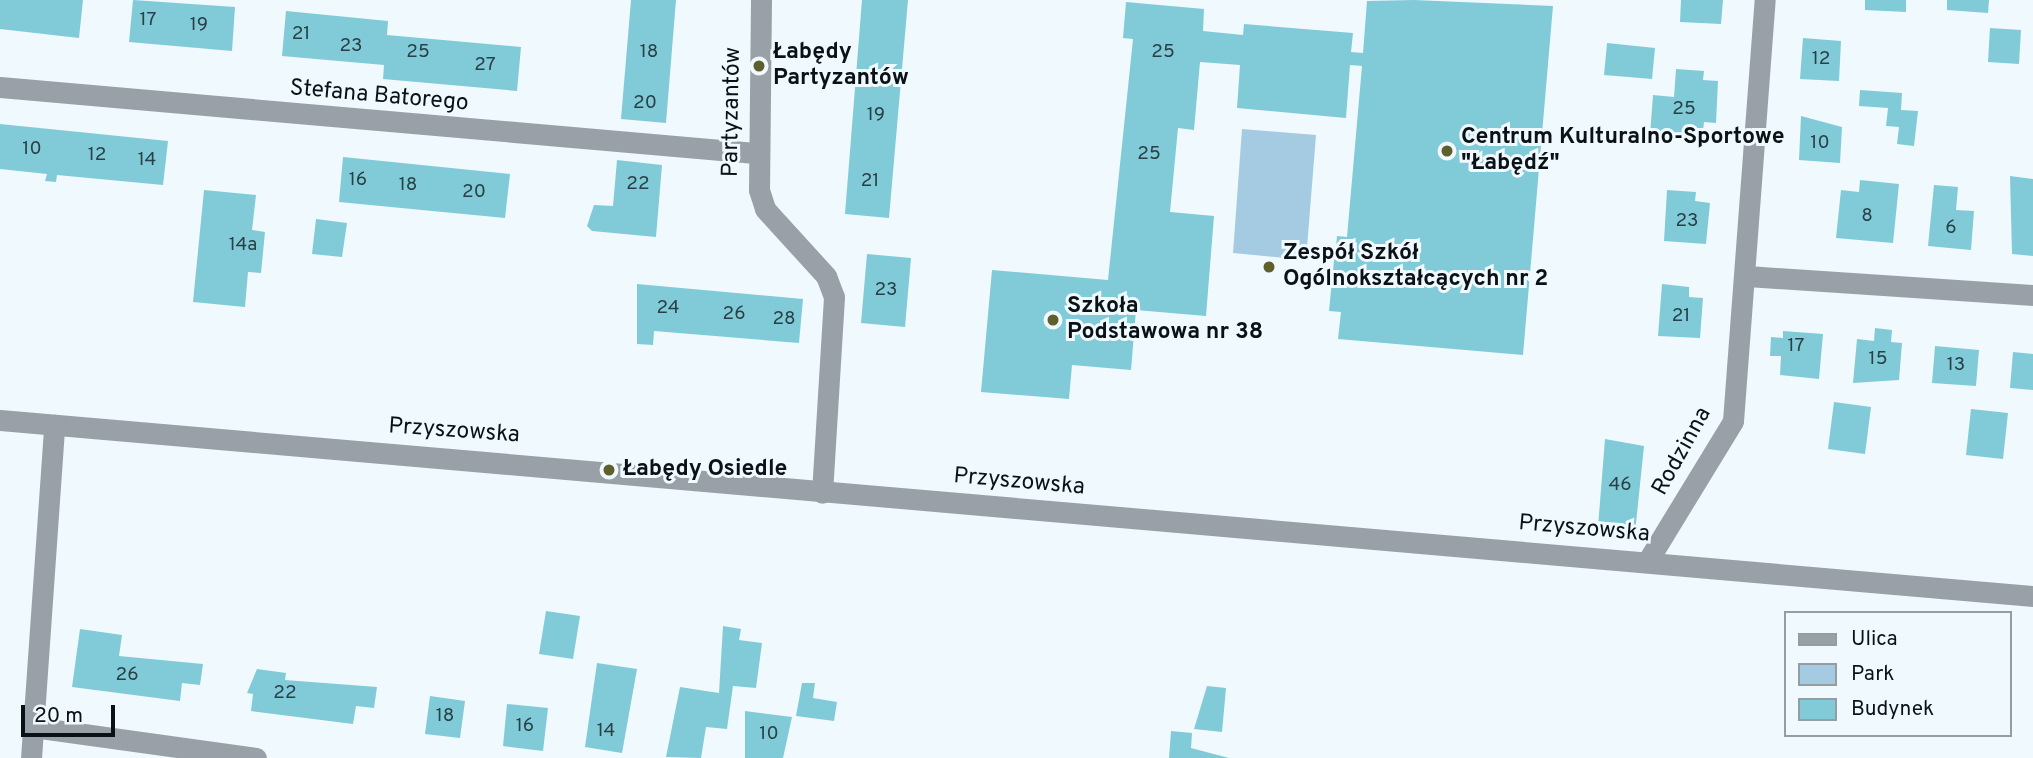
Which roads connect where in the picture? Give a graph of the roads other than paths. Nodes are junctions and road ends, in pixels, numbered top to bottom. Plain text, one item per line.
1 (761, 0) edge
2 (1765, 0) edge
3 (0, 86) edge
4 (755, 153) junction
5 (1746, 275) junction
6 (2033, 295) edge
7 (0, 420) edge
8 (54, 425) junction
9 (822, 492) junction
10 (1647, 562) junction
11 (2033, 596) edge
12 (33, 727) junction
13 (31, 758) edge
14 (256, 758) edge

1 - 4 street, Partyzantów
2 - 5 street, Rodzinna
3 - 4 street, Stefana Batorego
4 - 9 street, Partyzantów
5 - 6 street
5 - 10 street, Rodzinna
7 - 8 street, Przyszowska
8 - 9 street, Przyszowska
8 - 12 street
9 - 10 street, Przyszowska
10 - 11 street, Przyszowska
12 - 13 street
12 - 14 street

